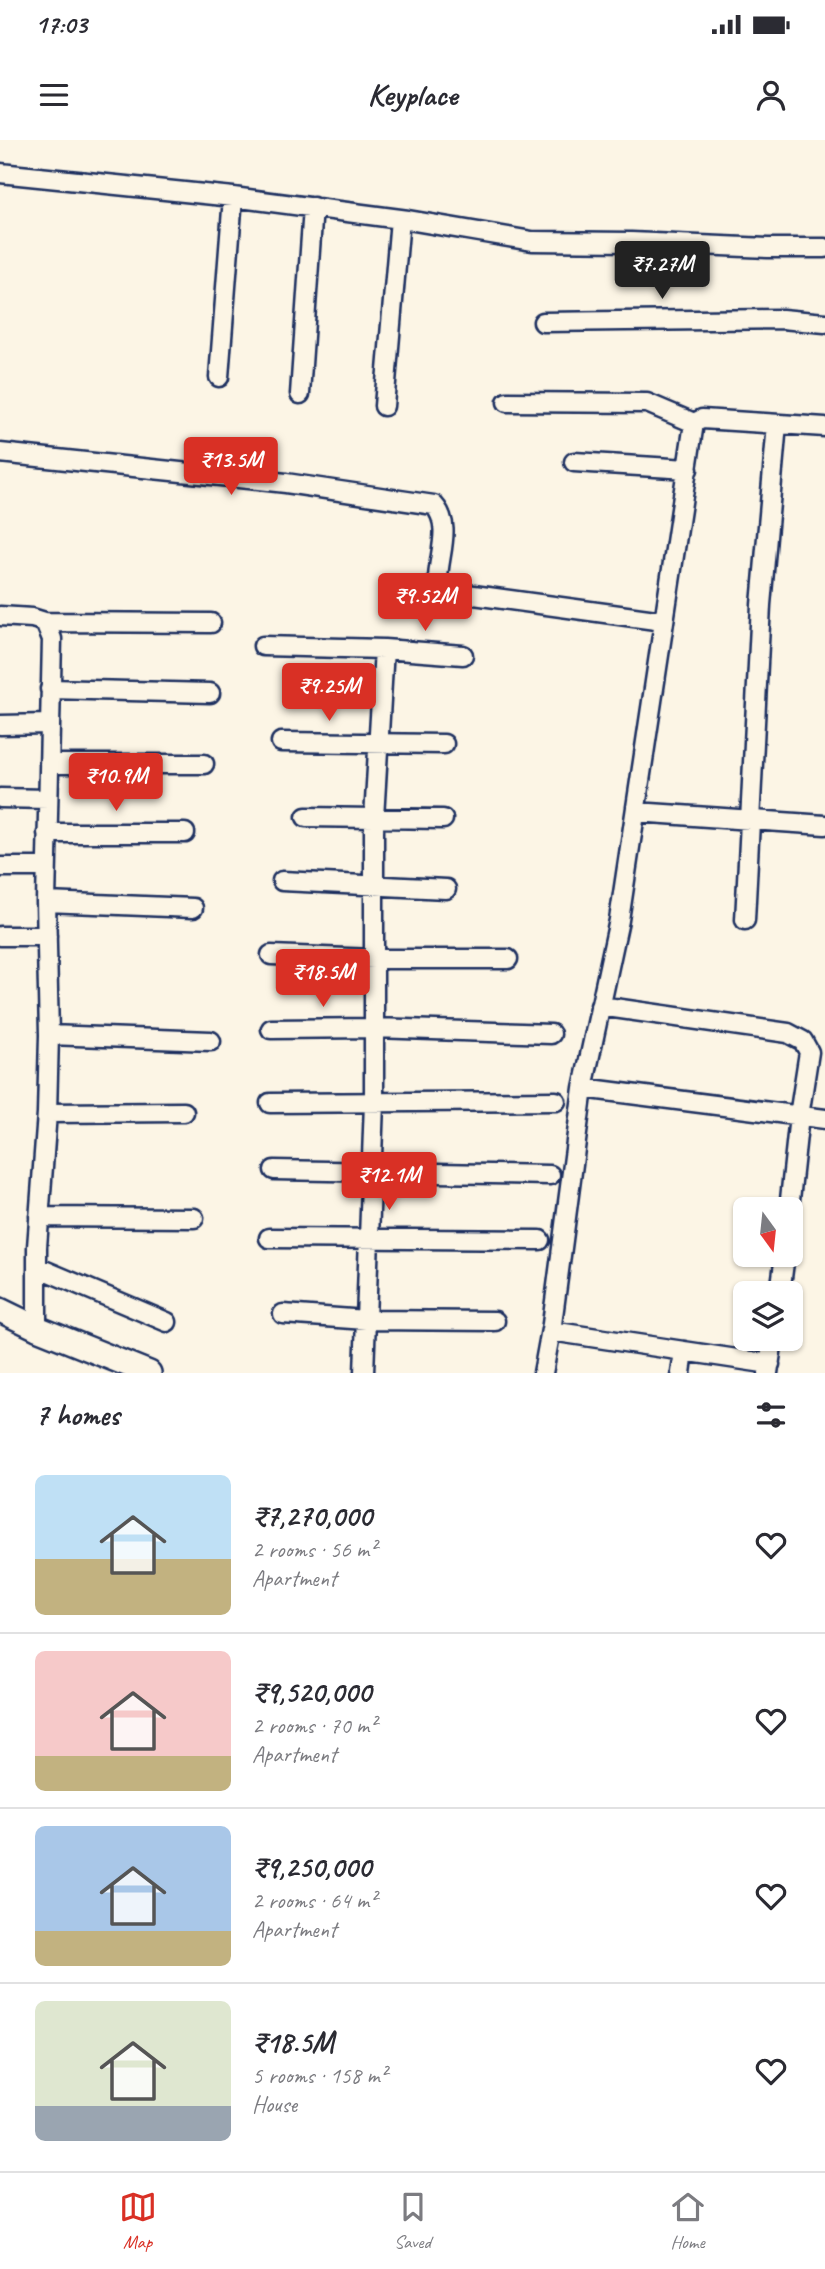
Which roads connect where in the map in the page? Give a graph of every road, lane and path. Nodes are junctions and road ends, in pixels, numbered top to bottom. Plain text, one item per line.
1 (0, 173) edge
2 (233, 197) junction
3 (313, 208) junction
4 (400, 219) junction
5 (825, 248) edge
6 (543, 322) dead end
7 (825, 323) edge
8 (219, 377) dead end
9 (300, 394) dead end
10 (507, 402) dead end
11 (384, 406) dead end
12 (694, 423) junction
13 (777, 424) junction
14 (825, 427) edge
15 (0, 453) edge
16 (574, 462) dead end
17 (688, 469) junction
18 (0, 616) edge
19 (663, 621) junction
20 (45, 622) junction
21 (211, 623) dead end
22 (262, 646) dead end
23 (384, 649) junction
24 (463, 655) dead end
25 (50, 689) junction
26 (210, 693) dead end
27 (50, 724) junction
28 (0, 725) edge
29 (281, 743) dead end
30 (377, 743) junction
31 (444, 744) dead end
32 (49, 764) junction
33 (204, 764) dead end
34 (0, 798) edge
35 (48, 799) junction
36 (636, 812) junction
37 (306, 817) dead end
38 (374, 818) junction
39 (443, 818) dead end
40 (750, 821) junction
41 (825, 825) edge
42 (47, 833) junction
43 (185, 833) dead end
44 (0, 867) edge
45 (46, 867) junction
46 (282, 881) dead end
47 (374, 886) junction
48 (446, 889) dead end
49 (46, 902) junction
50 (193, 908) dead end
51 (745, 920) dead end
52 (0, 936) edge
53 (47, 936) junction
54 (271, 955) dead end
55 (374, 959) junction
56 (509, 959) dead end
57 (600, 1006) junction
58 (375, 1028) junction
59 (271, 1029) dead end
60 (551, 1034) dead end
61 (49, 1035) junction
62 (211, 1041) dead end
63 (583, 1088) junction
64 (556, 1101) dead end
65 (270, 1103) dead end
66 (374, 1103) junction
67 (184, 1112) dead end
68 (47, 1113) junction
69 (799, 1116) junction
70 (825, 1119) edge
71 (274, 1170) dead end
72 (371, 1172) junction
73 (550, 1175) dead end
74 (790, 1197) edge
75 (39, 1217) junction
76 (194, 1218) dead end
77 (269, 1238) dead end
78 (368, 1238) junction
79 (540, 1240) dead end
80 (37, 1267) junction
81 (0, 1310) edge
82 (283, 1314) dead end
83 (366, 1320) junction
84 (495, 1321) dead end
85 (167, 1322) dead end
86 (37, 1328) junction
87 (551, 1331) junction
88 (684, 1351) junction
89 (772, 1351) edge
90 (769, 1369) edge
91 (149, 1373) edge
92 (364, 1373) edge
93 (543, 1373) edge
94 (681, 1373) edge

1 - 2 street
2 - 3 street
2 - 8 street
3 - 4 street
3 - 9 street
4 - 5 street
4 - 11 street
6 - 7 street
10 - 12 street
12 - 13 street
12 - 17 street
13 - 14 street
13 - 40 street
15 - 19 street
16 - 17 street
17 - 19 street
18 - 20 street
19 - 36 street
20 - 21 street
20 - 25 street
22 - 23 street
23 - 24 street
23 - 30 street
25 - 26 street
25 - 27 street
27 - 28 street
27 - 32 street
29 - 30 street
30 - 31 street
30 - 38 street
32 - 33 street
32 - 35 street
34 - 35 street
35 - 42 street
36 - 40 street
36 - 57 street
37 - 38 street
38 - 39 street
38 - 47 street
40 - 41 street
40 - 51 street
42 - 43 street
42 - 45 street
44 - 45 street
45 - 49 street
46 - 47 street
47 - 48 street
47 - 55 street
49 - 50 street
49 - 53 street
52 - 53 street
53 - 61 street
54 - 55 street
55 - 56 street
55 - 58 street
57 - 63 street
57 - 69 street
58 - 59 street
58 - 60 street
58 - 66 street
61 - 62 street
61 - 68 street
63 - 69 street
63 - 87 street
64 - 66 street
65 - 66 street
66 - 72 street
67 - 68 street
68 - 75 street
69 - 70 street
69 - 74 street
71 - 72 street
72 - 73 street
72 - 78 street
75 - 76 street
75 - 80 street
77 - 78 street
78 - 79 street
78 - 83 street
80 - 85 street
80 - 86 street
81 - 86 street
82 - 83 street
83 - 84 street
83 - 92 street
86 - 91 street
87 - 88 street
87 - 93 street
88 - 90 street
88 - 94 street
89 - 90 street

